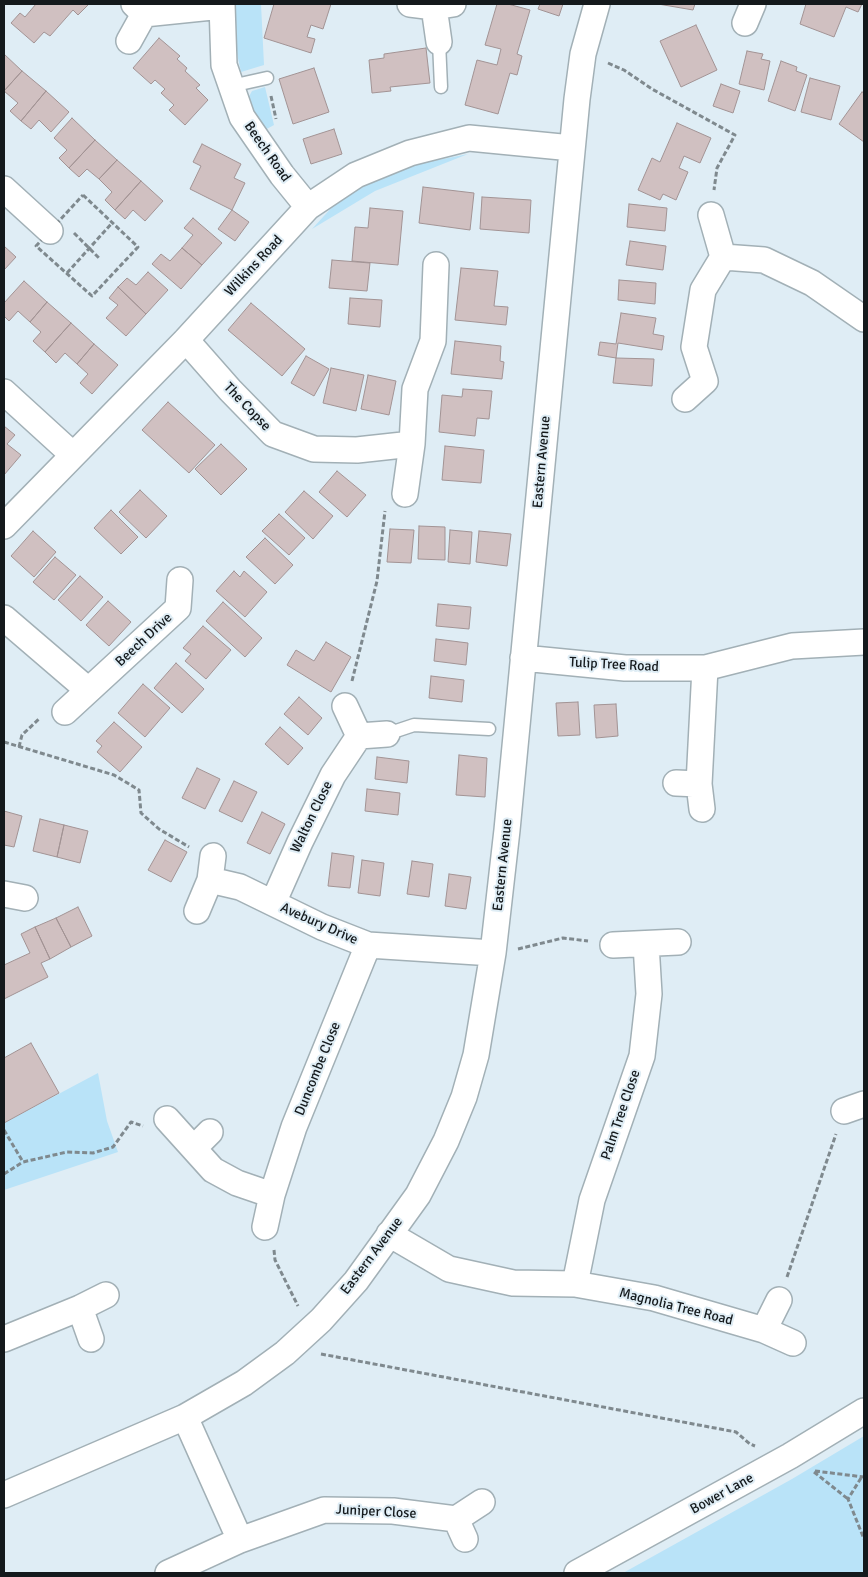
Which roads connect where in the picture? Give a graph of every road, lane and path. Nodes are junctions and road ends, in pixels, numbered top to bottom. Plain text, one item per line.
1 (410, 4) edge
2 (597, 4) edge
3 (222, 5) edge
4 (444, 6) edge
5 (139, 9) edge
6 (129, 41) dead end
7 (439, 42) joint
8 (583, 54) junction
9 (268, 78) dead end
10 (231, 86) junction
11 (441, 88) dead end
12 (572, 148) junction
13 (4, 189) edge
14 (72, 207) dead end
15 (308, 207) junction
16 (711, 215) joint
17 (112, 223) junction
18 (51, 235) junction
19 (90, 248) junction
20 (722, 257) junction
21 (99, 258) dead end
22 (436, 264) dead end
23 (67, 273) junction
24 (864, 319) edge
25 (186, 340) junction
26 (4, 392) edge
27 (685, 399) dead end
28 (412, 444) junction
29 (72, 454) junction
30 (405, 494) joint
31 (4, 526) edge
32 (180, 580) dead end
33 (4, 618) edge
34 (864, 642) edge
35 (523, 658) junction
36 (705, 668) junction
37 (88, 690) junction
38 (345, 706) joint
39 (65, 712) joint
40 (489, 729) dead end
41 (387, 734) joint
42 (359, 736) junction
43 (4, 742) edge
44 (19, 747) junction
45 (702, 809) dead end
46 (212, 868) junction
47 (274, 903) junction
48 (197, 911) dead end
49 (678, 942) dead end
50 (613, 944) joint
51 (646, 944) junction
52 (368, 946) junction
53 (493, 953) junction
54 (854, 1108) edge
55 (4, 1130) edge
56 (188, 1134) joint
57 (23, 1162) junction
58 (4, 1174) edge
59 (272, 1194) junction
60 (265, 1227) joint
61 (389, 1234) junction
62 (576, 1284) junction
63 (106, 1294) dead end
64 (779, 1300) joint
65 (80, 1308) junction
66 (764, 1330) junction
67 (307, 1334) junction
68 (4, 1339) edge
69 (91, 1339) dead end
70 (793, 1343) dead end
71 (864, 1411) edge
72 (185, 1417) junction
73 (790, 1456) junction
74 (863, 1477) edge
75 (4, 1495) edge
76 (848, 1499) junction
77 (482, 1502) dead end
78 (864, 1538) edge
79 (240, 1540) junction
80 (168, 1573) edge
81 (577, 1573) edge

1 - 4 street
2 - 8 street, Eastern Avenue
3 - 5 street
3 - 10 street, Beech Road
4 - 7 street
5 - 6 street
7 - 11 lane
8 - 12 street, Eastern Avenue
8 - 16 path
9 - 10 lane
10 - 15 street, Beech Road
12 - 15 street, Wilkins Road
12 - 35 street, Eastern Avenue
13 - 18 street
14 - 17 path
15 - 25 street, Wilkins Road
16 - 20 street
17 - 19 path
17 - 23 path
18 - 19 path
18 - 23 path
19 - 21 path
19 - 23 path
20 - 24 street
20 - 27 street
22 - 28 street
25 - 28 street, The Copse
25 - 29 street, Wilkins Road
26 - 29 street
28 - 30 street
29 - 31 street, Wilkins Road
30 - 38 path
32 - 37 street, Beech Drive
33 - 37 street
34 - 36 street, Tulip Tree Road
35 - 36 street, Tulip Tree Road
35 - 53 street, Eastern Avenue
36 - 45 street
37 - 39 street, Beech Drive
38 - 42 street
39 - 44 path
40 - 41 lane
41 - 42 street
42 - 47 street, Walton Close
43 - 44 path
44 - 46 path
46 - 47 street, Avebury Drive
46 - 48 street
47 - 52 street, Avebury Drive
49 - 51 street
50 - 51 street
50 - 53 path
51 - 62 street, Palm Tree Close
52 - 53 street, Avebury Drive
52 - 59 street, Duncombe Close
53 - 61 street, Eastern Avenue
54 - 64 path
55 - 57 path
56 - 57 path
56 - 59 street
57 - 58 path
59 - 60 street, Duncombe Close
60 - 67 path
61 - 62 street, Magnolia Tree Road
61 - 67 street, Eastern Avenue
62 - 66 street, Magnolia Tree Road
63 - 65 street
64 - 66 street
65 - 68 street
65 - 69 street
66 - 70 street, Magnolia Tree Road
67 - 72 street, Eastern Avenue
67 - 73 path
71 - 73 street, Bower Lane
72 - 75 street, Eastern Avenue
72 - 79 street
73 - 81 street, Bower Lane
74 - 76 path
74 - 76 path
76 - 78 path
77 - 79 street, Juniper Close
79 - 80 street, Juniper Close

